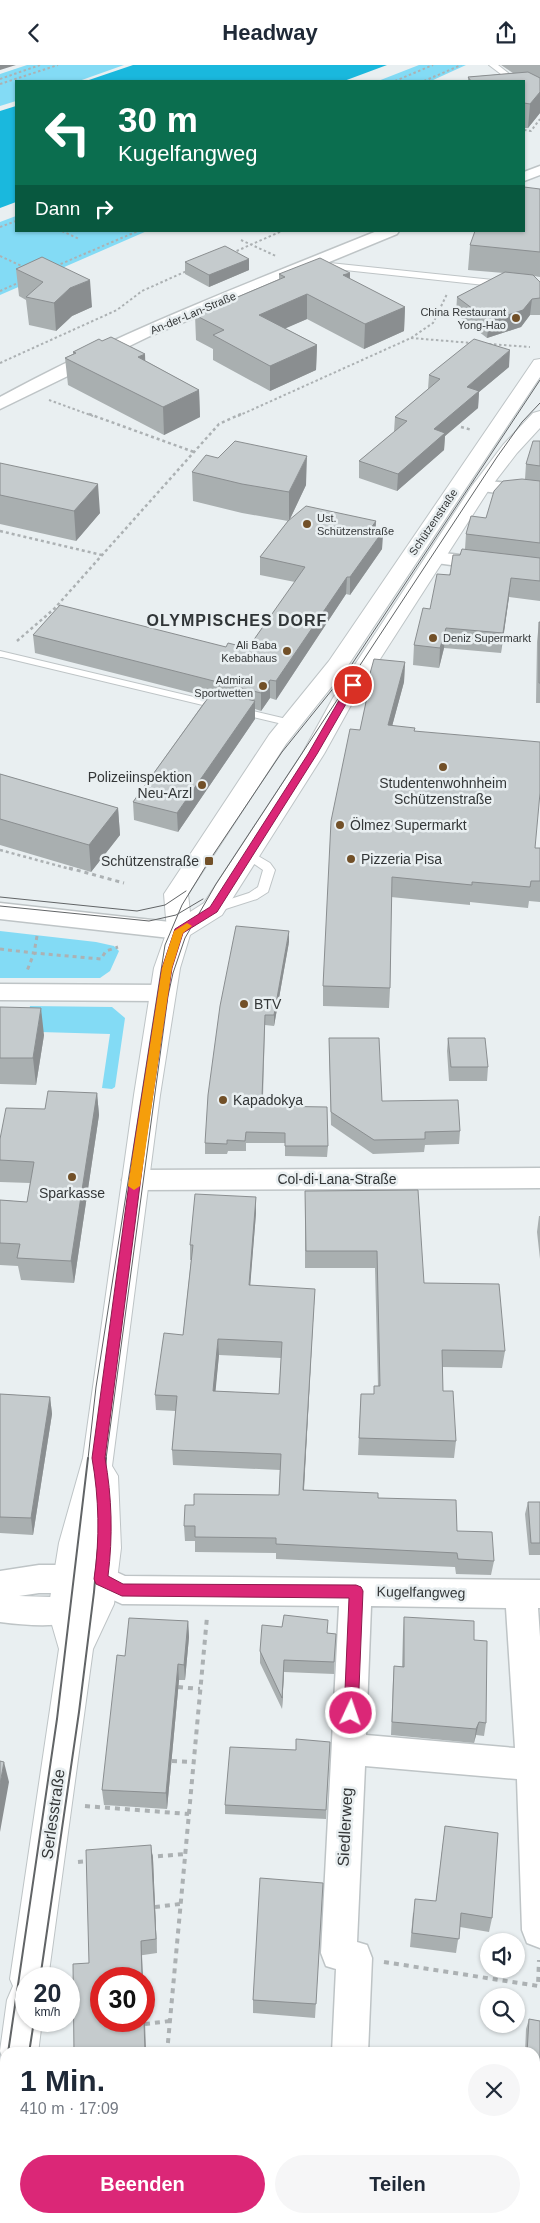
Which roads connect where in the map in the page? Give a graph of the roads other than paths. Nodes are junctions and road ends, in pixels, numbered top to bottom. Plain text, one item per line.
1 (492, 65) edge
2 (513, 80) edge
3 (540, 170) edge
4 (525, 177) edge
5 (389, 232) edge
6 (312, 264) junction
7 (540, 288) edge
8 (537, 356) edge
9 (0, 403) edge
10 (537, 423) edge
11 (482, 486) junction
12 (540, 493) edge
13 (436, 558) junction
14 (540, 571) edge
15 (2, 654) road end
16 (291, 723) junction
17 (248, 854) junction
18 (213, 909) junction
19 (0, 911) edge
20 (179, 931) junction
21 (0, 992) edge
22 (163, 993) junction
23 (540, 1178) edge
24 (135, 1180) junction
25 (0, 1585) edge
26 (97, 1588) junction
27 (356, 1591) junction
28 (531, 1594) edge
29 (0, 1608) edge
30 (65, 1611) junction
31 (76, 1649) junction
32 (349, 1749) junction
33 (533, 1765) junction
34 (540, 1930) edge
35 (31, 1967) edge
36 (22, 2032) edge
37 (20, 2047) edge
38 (350, 2047) edge

1 - 2 lane
3 - 4 street
5 - 6 street, An-der-Lan-Straße
6 - 7 lane
6 - 9 street, An-der-Lan-Straße
8 - 16 street, Schützenstraße
10 - 11 street, Schützenstraße
11 - 12 street
11 - 13 street, Schützenstraße
13 - 14 street
13 - 17 street, Schützenstraße
15 - 16 lane
16 - 20 street, Schützenstraße
17 - 18 street, Schützenstraße
17 - 18 lane
18 - 20 street, Schützenstraße
19 - 20 street
20 - 22 street, Schützenstraße
21 - 22 street
22 - 24 street, Schützenstraße
23 - 24 street, Col-di-Lana-Straße
24 - 26 street, Schützenstraße
25 - 26 street, Kugelfangweg
26 - 27 street, Kugelfangweg
26 - 30 street, Schützenstraße
26 - 31 street, Serlesstraße
27 - 28 street, Kugelfangweg
27 - 32 street, Siedlerweg
28 - 33 street
29 - 30 street
30 - 31 street, Serlesstraße
31 - 35 street, Serlesstraße
32 - 33 street
32 - 38 street, Siedlerweg
33 - 34 street
36 - 37 street

